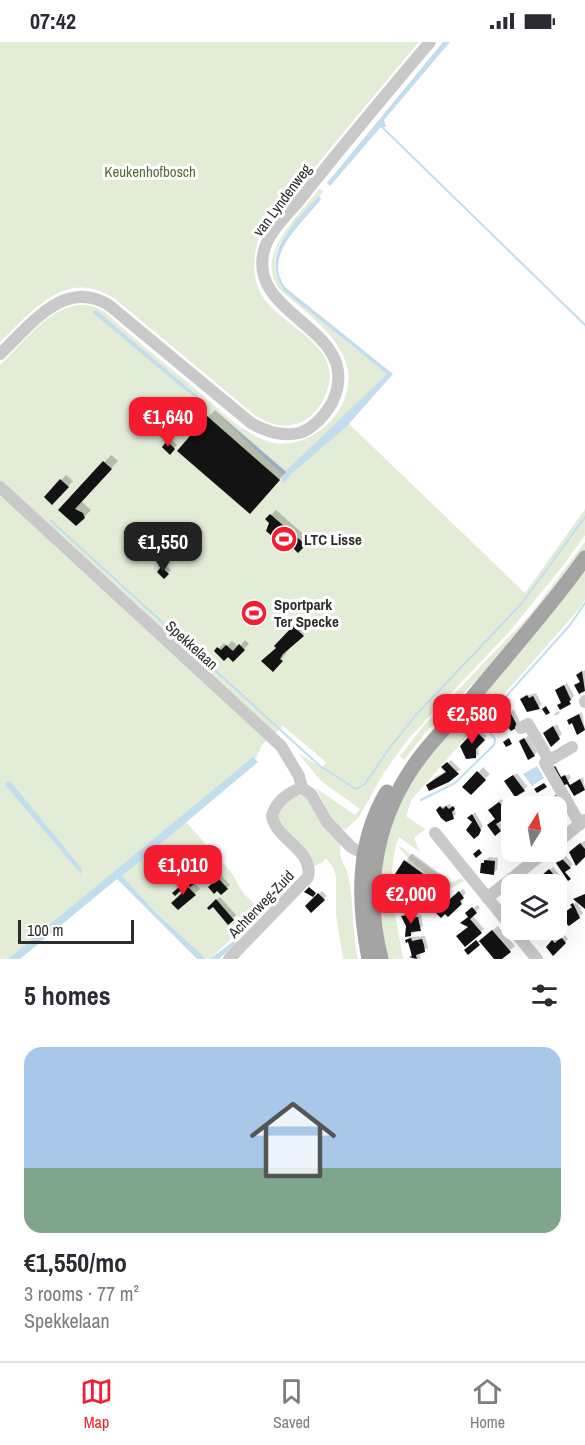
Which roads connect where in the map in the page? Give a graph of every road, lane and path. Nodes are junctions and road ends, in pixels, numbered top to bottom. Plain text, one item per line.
1 (430, 42) edge
2 (0, 354) edge
3 (0, 487) edge
4 (585, 558) edge
5 (521, 728) dead end
6 (572, 747) dead end
7 (549, 760) junction
8 (302, 788) junction
9 (583, 822) edge
10 (435, 833) dead end
11 (567, 834) edge
12 (369, 850) junction
13 (532, 862) edge
14 (487, 898) junction
15 (501, 915) edge
16 (521, 940) edge
17 (229, 959) edge
18 (369, 959) edge
19 (381, 959) edge
20 (537, 959) edge

1 - 2 street, van Lyndenweg
3 - 8 street, Spekkelaan
4 - 12 main road
5 - 7 street
6 - 7 street
7 - 9 street
8 - 12 street, Spekkelaan
8 - 17 street, Achterweg-Zuid
9 - 11 street
10 - 14 street
12 - 18 main road
12 - 19 main road
13 - 14 street
14 - 15 street
16 - 20 street

